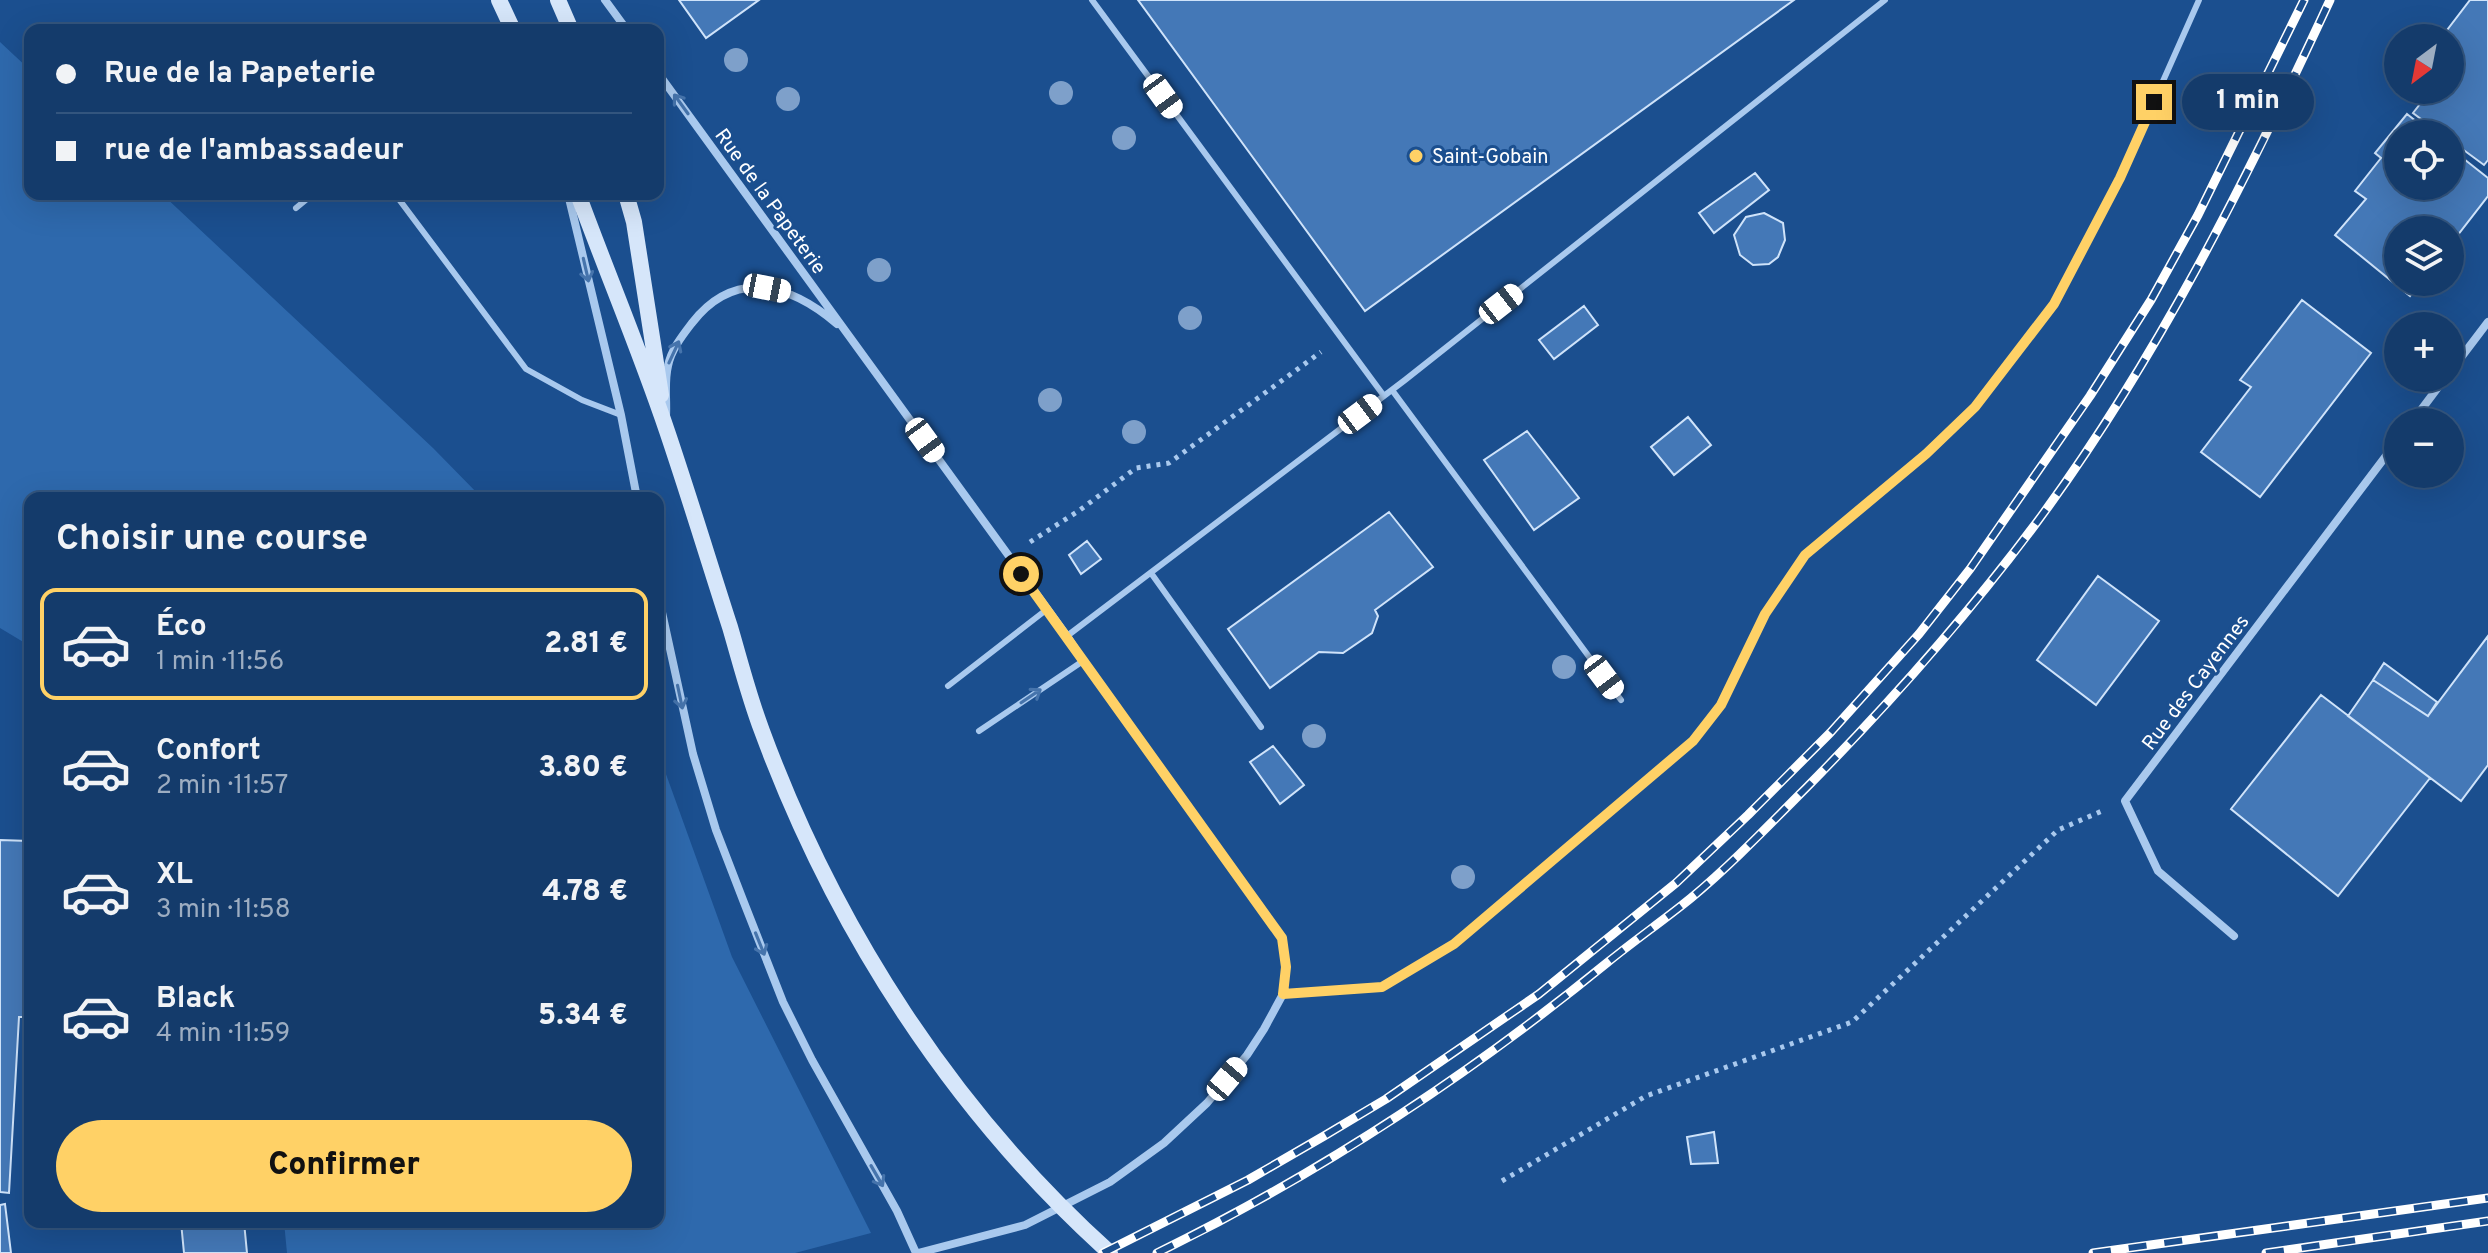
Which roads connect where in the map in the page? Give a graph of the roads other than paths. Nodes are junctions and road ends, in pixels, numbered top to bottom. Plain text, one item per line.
1 (499, 0) edge
2 (558, 0) edge
3 (605, 0) edge
4 (1092, 0) edge
5 (1885, 0) edge
6 (2199, 0) edge
7 (509, 24) edge
8 (568, 24) edge
9 (623, 24) edge
10 (664, 81) edge
11 (306, 200) edge
12 (399, 200) edge
13 (569, 200) edge
14 (580, 200) edge
15 (628, 200) edge
16 (296, 208) dead end
17 (2488, 322) edge
18 (858, 348) junction
19 (2464, 354) edge
20 (1392, 390) junction
21 (1384, 396) junction
22 (621, 415) junction
23 (666, 429) junction
24 (2384, 459) edge
25 (636, 492) edge
26 (1151, 573) junction
27 (1046, 610) junction
28 (664, 621) edge
29 (1067, 636) junction
30 (1083, 661) junction
31 (948, 686) dead end
32 (1621, 700) dead end
33 (1261, 727) dead end
34 (979, 731) dead end
35 (2234, 936) dead end
36 (1283, 994) junction
37 (917, 1253) edge
38 (1110, 1253) edge

1 - 7 main road
2 - 8 main road
3 - 9 street
4 - 21 lane
5 - 20 lane
6 - 36 lane
18 -> 10 street, Rue de la Papeterie
11 - 16 lane
12 - 22 lane
13 -> 22 street
14 - 23 main road
15 - 23 main road
17 - 19 street
23 -> 18 street, Rue de la Papeterie
18 - 27 street, Rue de la Papeterie
20 - 21 lane
20 - 32 lane
21 - 26 lane
22 - 25 street
23 - 38 main road
24 - 35 street, Rue des Cayennes
26 - 29 lane
26 - 33 lane
27 - 29 street, Rue de la Papeterie
27 - 31 lane
28 -> 37 street
29 - 30 street, Rue de la Papeterie
34 -> 30 lane
30 - 36 street, Rue de la Papeterie
36 - 37 street, Rue de la Papeterie

